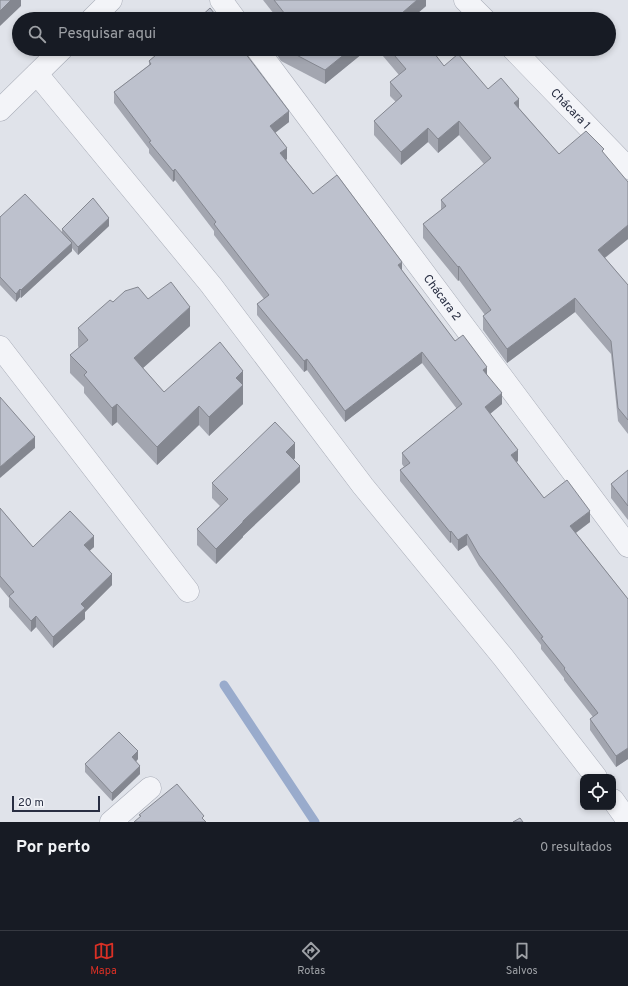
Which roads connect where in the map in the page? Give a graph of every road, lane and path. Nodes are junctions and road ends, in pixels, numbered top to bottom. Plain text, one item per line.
1 (111, 0) edge
2 (221, 0) edge
3 (465, 0) edge
4 (99, 12) edge
5 (230, 12) edge
6 (477, 12) edge
7 (55, 56) edge
8 (263, 56) edge
9 (520, 56) edge
10 (37, 74) junction
11 (0, 110) edge
12 (628, 168) edge
13 (0, 347) edge
14 (628, 546) edge
15 (188, 591) dead end
16 (594, 774) edge
17 (150, 788) dead end
18 (616, 804) edge
19 (628, 821) edge
20 (110, 822) edge

1 - 4 street
2 - 5 street
3 - 6 street
7 - 10 street
8 - 14 street, Chácara 2
9 - 12 street, Chácara 1
10 - 11 street
10 - 16 street
13 - 15 street
17 - 20 street
18 - 19 street

